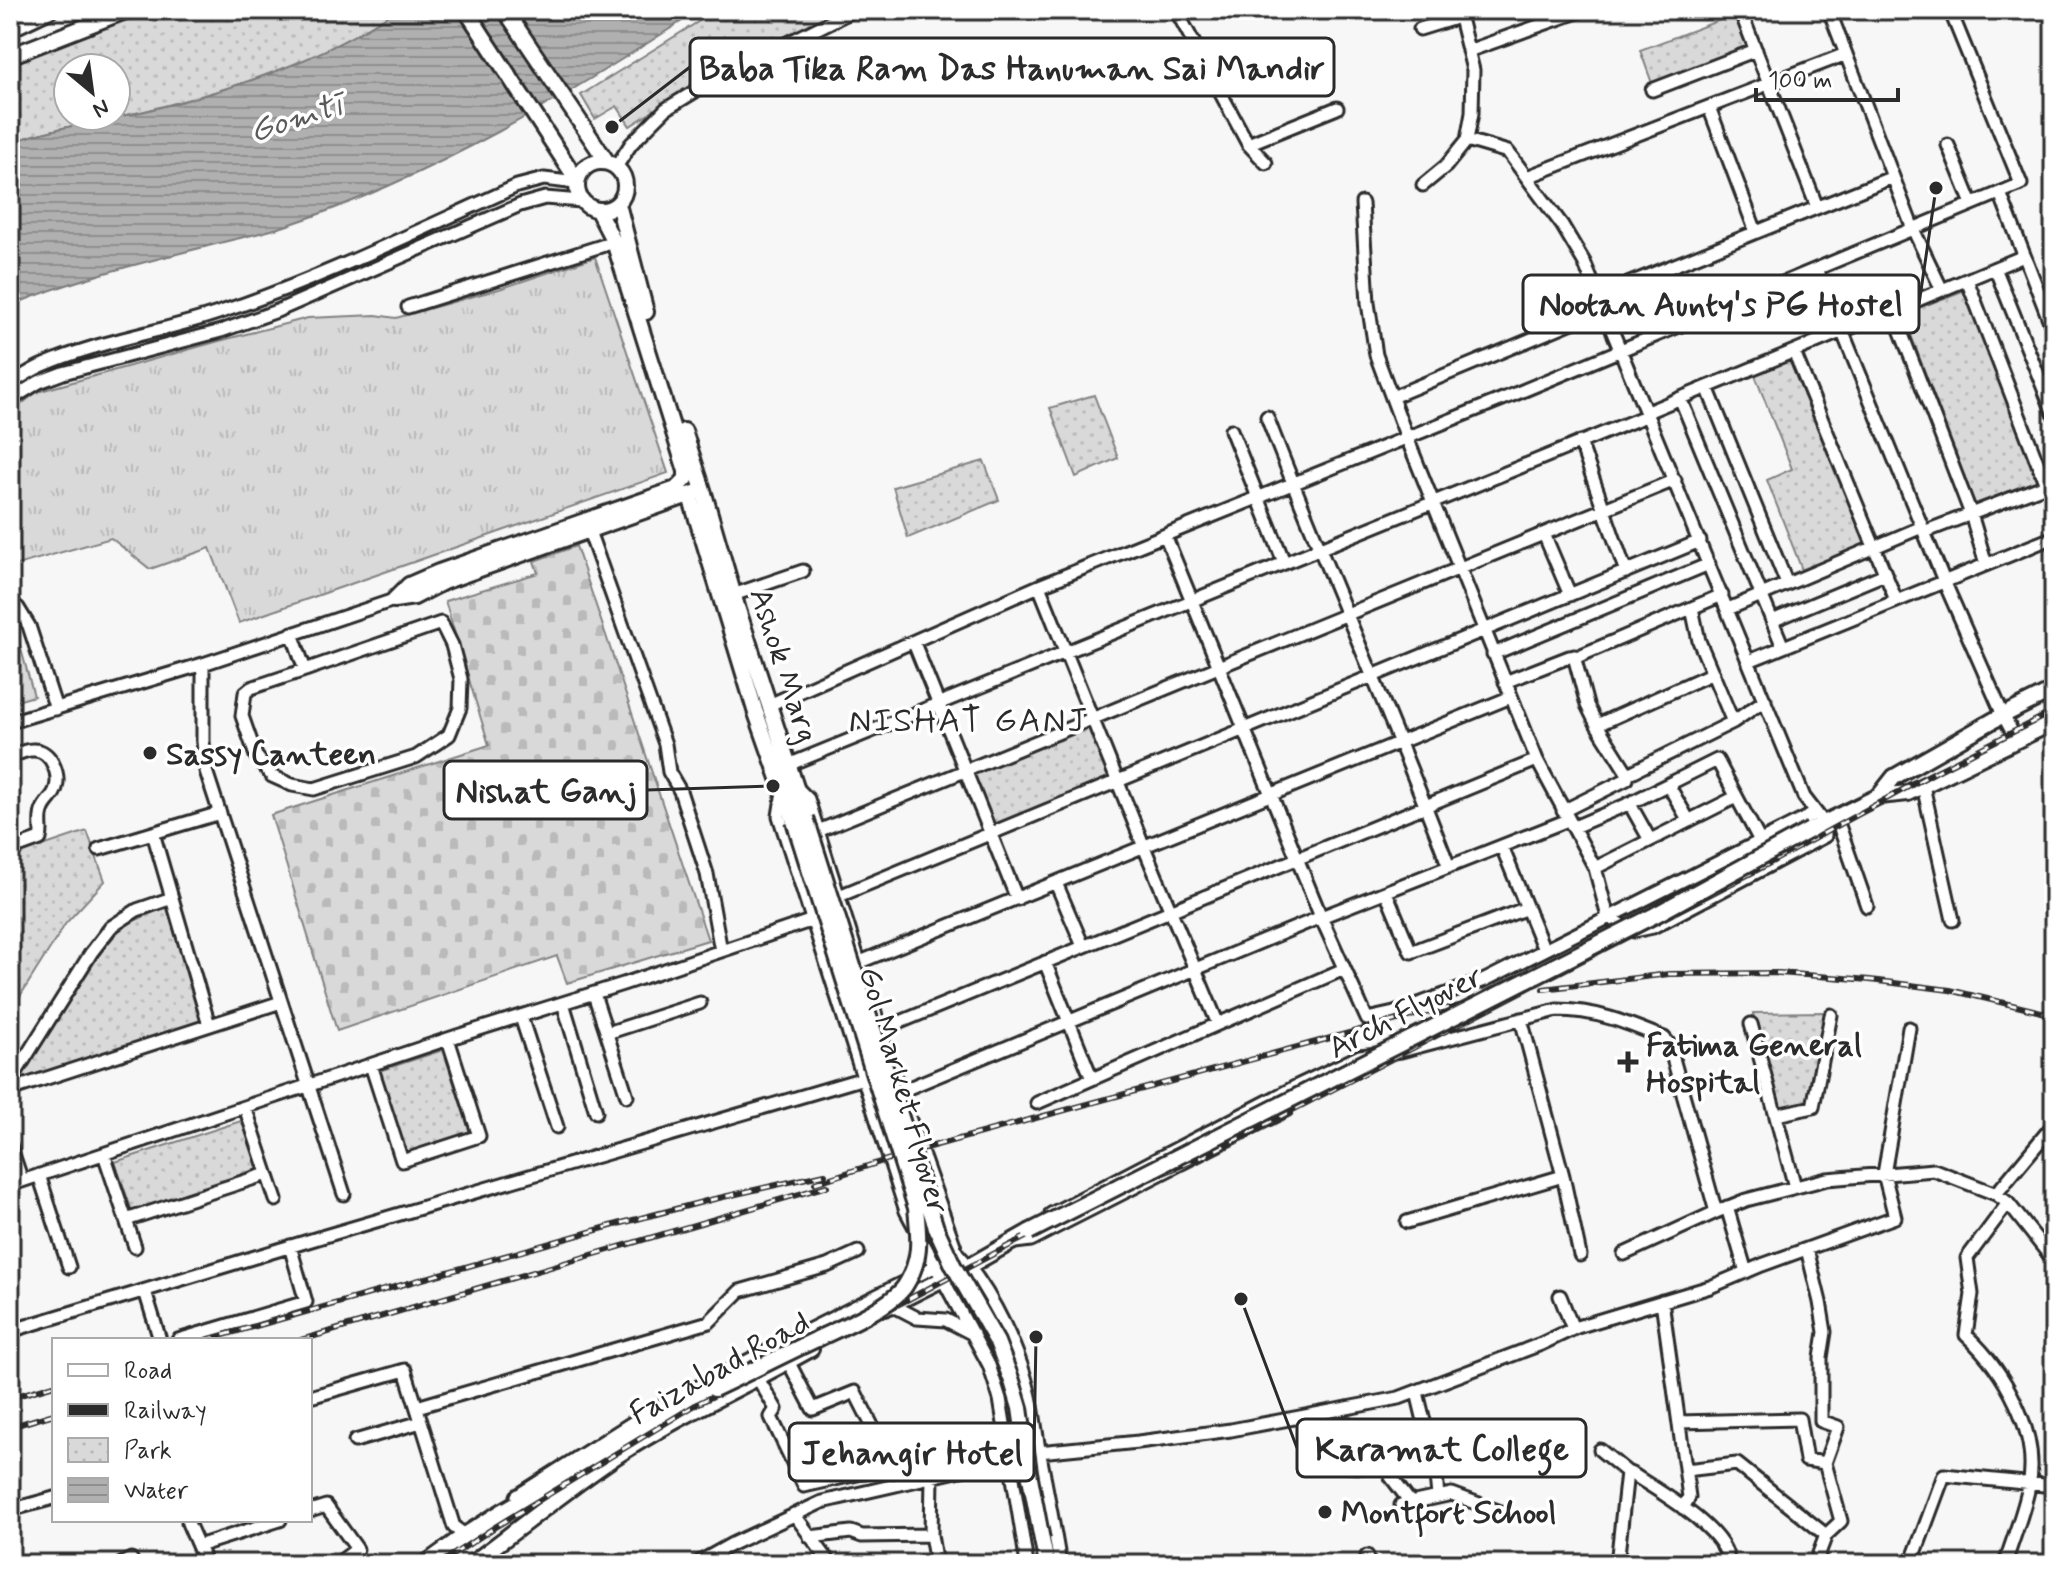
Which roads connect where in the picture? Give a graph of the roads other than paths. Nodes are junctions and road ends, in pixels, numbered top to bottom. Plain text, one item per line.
1 (50, 10) edge
2 (128, 10) edge
3 (466, 10) edge
4 (505, 10) edge
5 (854, 10) edge
6 (1176, 10) edge
7 (1583, 10) edge
8 (1740, 10) edge
9 (1829, 10) edge
10 (1950, 10) edge
11 (1459, 13) edge
12 (10, 29) edge
13 (1420, 29) dead end
14 (1756, 50) junction
15 (1468, 51) junction
16 (1846, 54) junction
17 (10, 56) edge
18 (1769, 84) junction
19 (1652, 90) dead end
20 (1709, 107) junction
21 (1337, 108) dead end
22 (1467, 140) junction
23 (1248, 144) junction
24 (1948, 145) dead end
25 (1266, 163) dead end
26 (611, 164) junction
27 (1527, 177) junction
28 (1893, 177) junction
29 (577, 180) junction
30 (1423, 185) dead end
31 (2000, 193) junction
32 (581, 201) junction
33 (1362, 203) dead end
34 (618, 204) junction
35 (1972, 204) junction
36 (1817, 207) junction
37 (598, 211) junction
38 (1913, 229) junction
39 (1756, 232) junction
40 (614, 242) junction
41 (2024, 256) junction
42 (1995, 268) junction
43 (1817, 269) junction
44 (1967, 280) junction
45 (1942, 290) junction
46 (1598, 296) junction
47 (408, 307) dead end
48 (1604, 309) junction
49 (1893, 311) junction
50 (1843, 332) junction
51 (2054, 332) edge
52 (1622, 350) junction
53 (1794, 352) junction
54 (10, 384) edge
55 (1707, 387) junction
56 (1392, 397) junction
57 (1680, 398) junction
58 (10, 400) edge
59 (1648, 413) junction
60 (2054, 414) edge
61 (1267, 417) dead end
62 (1231, 430) dead end
63 (1407, 438) junction
64 (1580, 442) junction
65 (1675, 480) junction
66 (1293, 484) junction
67 (2050, 484) edge
68 (696, 493) junction
69 (1258, 498) junction
70 (1432, 501) junction
71 (1604, 509) junction
72 (1971, 514) junction
73 (1923, 530) junction
74 (589, 531) junction
75 (1544, 534) junction
76 (1165, 535) junction
77 (2054, 537) edge
78 (1700, 541) junction
79 (1874, 547) junction
80 (1319, 548) junction
81 (1284, 562) junction
82 (1709, 564) junction
83 (1986, 564) junction
84 (1459, 569) junction
85 (803, 571) dead end
86 (1626, 572) junction
87 (1885, 574) junction
88 (1944, 581) junction
89 (1787, 584) junction
90 (1039, 586) junction
91 (733, 595) junction
92 (1570, 595) junction
93 (1722, 595) junction
94 (1761, 595) junction
95 (394, 600) junction
96 (1192, 600) junction
97 (1896, 600) junction
98 (10, 603) edge
99 (1692, 608) junction
100 (1728, 609) junction
101 (1346, 614) junction
102 (1772, 621) junction
103 (1484, 630) junction
104 (292, 633) junction
105 (914, 643) junction
106 (1783, 647) junction
107 (1065, 651) junction
108 (1493, 654) junction
109 (1574, 656) junction
110 (1749, 661) junction
111 (203, 664) junction
112 (1218, 666) junction
113 (305, 670) junction
114 (1713, 673) junction
115 (1372, 676) junction
116 (1505, 682) junction
117 (2054, 690) edge
118 (1511, 697) junction
119 (1765, 700) junction
120 (939, 704) junction
121 (769, 705) junction
122 (56, 709) junction
123 (2003, 715) junction
124 (1092, 718) junction
125 (10, 722) edge
126 (1733, 722) junction
127 (2054, 722) edge
128 (1597, 725) junction
129 (1244, 730) junction
130 (2017, 741) junction
131 (1399, 742) junction
132 (10, 757) edge
133 (1537, 760) junction
134 (788, 765) junction
135 (965, 770) junction
136 (1628, 774) junction
137 (1117, 781) junction
138 (1673, 782) junction
139 (1923, 786) junction
140 (789, 788) junction
141 (1271, 795) junction
142 (1879, 796) junction
143 (1736, 797) junction
144 (1426, 805) junction
145 (1626, 805) junction
146 (220, 813) junction
147 (1568, 819) junction
148 (800, 820) junction
149 (1689, 821) junction
150 (1821, 821) junction
151 (818, 831) junction
152 (153, 833) junction
153 (991, 833) junction
154 (1650, 840) junction
155 (1760, 841) junction
156 (1144, 847) junction
157 (1502, 847) junction
158 (99, 849) dead end
159 (10, 850) edge
160 (1297, 858) junction
161 (1449, 867) junction
162 (1595, 868) junction
163 (1056, 883) junction
164 (1386, 892) junction
165 (839, 896) junction
166 (172, 898) junction
167 (1017, 899) junction
168 (1867, 906) dead end
169 (1527, 908) junction
170 (1170, 910) junction
171 (1321, 917) junction
172 (1608, 917) junction
173 (813, 920) junction
174 (1953, 920) dead end
175 (1083, 946) junction
176 (1544, 950) junction
177 (721, 951) junction
178 (860, 962) junction
179 (1045, 962) junction
180 (1195, 969) junction
181 (1344, 969) junction
182 (594, 994) junction
183 (281, 1002) junction
184 (563, 1003) junction
185 (700, 1003) dead end
186 (1831, 1015) dead end
187 (521, 1017) junction
188 (1521, 1019) junction
189 (1069, 1022) junction
190 (1218, 1024) junction
191 (1751, 1024) dead end
192 (209, 1025) junction
193 (1909, 1028) dead end
194 (881, 1031) junction
195 (607, 1033) junction
196 (448, 1039) junction
197 (852, 1041) junction
198 (371, 1065) junction
199 (864, 1078) junction
200 (1092, 1079) junction
201 (10, 1082) edge
202 (307, 1086) junction
203 (10, 1090) edge
204 (900, 1092) junction
205 (627, 1096) dead end
206 (872, 1103) junction
207 (1037, 1103) dead end
208 (245, 1107) junction
209 (596, 1112) dead end
210 (1776, 1115) junction
211 (2054, 1124) edge
212 (557, 1127) dead end
213 (915, 1136) junction
214 (10, 1145) edge
215 (884, 1146) junction
216 (104, 1154) junction
217 (928, 1172) junction
218 (267, 1174) junction
219 (1884, 1174) junction
220 (39, 1175) junction
221 (1563, 1176) junction
222 (16, 1183) edge
223 (898, 1185) junction
224 (1795, 1187) junction
225 (344, 1194) dead end
226 (1996, 1194) junction
227 (276, 1200) dead end
228 (2008, 1203) junction
229 (1722, 1210) junction
230 (126, 1220) junction
231 (1407, 1222) dead end
232 (1008, 1242) junction
233 (290, 1246) junction
234 (135, 1247) dead end
235 (1807, 1249) junction
236 (858, 1252) dead end
237 (957, 1253) junction
238 (1624, 1254) dead end
239 (1580, 1255) dead end
240 (2054, 1261) edge
241 (969, 1266) junction
242 (69, 1267) dead end
243 (940, 1272) junction
244 (1747, 1272) junction
245 (145, 1291) junction
246 (1560, 1296) dead end
247 (1662, 1301) junction
248 (892, 1305) junction
249 (1573, 1329) junction
250 (10, 1331) edge
251 (973, 1334) junction
252 (159, 1338) edge
253 (185, 1338) edge
254 (788, 1361) junction
255 (757, 1377) junction
256 (1417, 1392) junction
257 (312, 1396) edge
258 (417, 1407) junction
259 (1308, 1416) junction
260 (421, 1422) junction
261 (1679, 1422) junction
262 (1521, 1438) dead end
263 (355, 1441) dead end
264 (1432, 1446) junction
265 (1600, 1450) dead end
266 (1039, 1452) junction
267 (1010, 1458) junction
268 (1825, 1463) junction
269 (1391, 1464) junction
270 (1686, 1470) junction
271 (1627, 1472) junction
272 (932, 1476) junction
273 (816, 1484) junction
274 (2030, 1484) junction
275 (2054, 1486) edge
276 (1438, 1496) junction
277 (52, 1499) edge
278 (822, 1502) junction
279 (1683, 1508) junction
280 (10, 1510) edge
281 (312, 1510) edge
282 (503, 1511) junction
283 (794, 1514) junction
284 (1506, 1514) dead end
285 (274, 1522) edge
286 (188, 1523) dead end
287 (465, 1535) junction
288 (931, 1535) junction
289 (1826, 1535) junction
290 (810, 1537) junction
291 (198, 1546) junction
292 (480, 1559) edge
293 (121, 1564) edge
294 (133, 1564) edge
295 (206, 1564) edge
296 (337, 1564) edge
297 (425, 1564) edge
298 (499, 1564) edge
299 (696, 1564) edge
300 (831, 1564) edge
301 (936, 1564) edge
302 (1027, 1564) edge
303 (1047, 1564) edge
304 (1060, 1564) edge
305 (1617, 1564) edge
306 (1728, 1564) edge
307 (1815, 1564) edge
308 (1911, 1564) edge
309 (2005, 1564) edge

1 - 12 main road
2 - 17 main road
3 - 29 main road
4 - 26 main road
5 - 26 street
6 - 23 street
7 - 15 street
8 - 14 street
9 - 16 street
10 - 31 street
11 - 13 street
11 - 15 street
14 - 18 street
14 - 19 street
15 - 22 street
16 - 18 street
16 - 28 street
18 - 20 street
18 - 36 street
20 - 27 street
20 - 39 street
21 - 23 street
22 - 27 street
22 - 30 street
23 - 25 street
24 - 35 street
26 - 29 main road
26 - 34 main road
27 - 46 street
28 - 36 street
28 - 38 street
29 - 32 main road
29 - 54 street
31 - 35 street
31 - 41 street
32 - 37 main road
32 - 58 street
33 - 56 street
34 - 37 main road
34 - 68 main road, Ashok Marg
35 - 38 street
36 - 39 street
37 - 40 main road
38 - 43 street
38 - 45 street
39 - 46 street
40 - 47 street
40 - 95 main road
41 - 42 street
41 - 51 street
42 - 44 street
42 - 60 street
43 - 50 street
43 - 52 street
44 - 45 street
44 - 67 street
45 - 49 street
46 - 48 street
48 - 52 street
48 - 56 street
49 - 50 street
49 - 72 street
50 - 53 street
50 - 73 street
52 - 59 street
52 - 63 street
53 - 55 street
53 - 79 street
55 - 57 street
55 - 89 street
56 - 63 street
57 - 59 street
57 - 94 street
59 - 64 street
59 - 65 street
61 - 66 street
62 - 69 street
63 - 66 street
63 - 70 street
64 - 70 street
64 - 71 street
65 - 71 street
65 - 78 street
66 - 69 street
66 - 80 street
67 - 72 street
68 - 74 main road
68 - 91 main road, Ashok Marg
68 - 140 main road, Ashok Marg
69 - 76 street
69 - 81 street
70 - 80 street
70 - 84 street
71 - 75 street
71 - 86 street
72 - 73 street
72 - 83 street
73 - 79 street
73 - 88 street
74 - 95 main road
74 - 177 street
75 - 84 street
75 - 92 street
76 - 90 street
76 - 96 street
77 - 83 street
78 - 82 street
78 - 86 street
79 - 87 street
79 - 89 street
80 - 81 street
80 - 101 street
81 - 96 street
82 - 93 street
82 - 108 street
83 - 88 street
84 - 101 street
84 - 103 street
85 - 91 street
86 - 92 street
87 - 97 street
87 - 102 street
88 - 97 street
88 - 123 street
89 - 94 street
90 - 105 street
90 - 107 street
91 - 121 main road, Ashok Marg
92 - 103 street
93 - 99 street
93 - 100 street
94 - 100 street
94 - 102 street
95 - 104 street
96 - 107 street
96 - 112 street
97 - 106 street
98 - 122 street
99 - 109 street
99 - 114 street
100 - 110 street
101 - 112 street
101 - 115 street
102 - 106 street
103 - 108 street
103 - 115 street
104 - 111 street
104 - 113 street
105 - 120 street
105 - 121 street
106 - 110 street
107 - 120 street
107 - 124 street
108 - 116 street
109 - 116 street
109 - 128 street
110 - 119 street
111 - 122 street
111 - 146 street
112 - 124 street
112 - 129 street
113 - 113 street
114 - 126 street
114 - 128 street
115 - 129 street
115 - 131 street
116 - 118 street
117 - 123 main road
118 - 131 street
118 - 133 street
119 - 126 street
119 - 150 street
120 - 134 street
120 - 135 street
121 - 134 main road, Ashok Marg
122 - 125 street
123 - 130 street
123 - 142 main road
124 - 135 street
124 - 137 street
126 - 136 street
127 - 130 main road
128 - 136 street
129 - 137 street
129 - 141 street
130 - 139 main road
131 - 141 street
131 - 144 street
132 - 159 street
133 - 144 street
133 - 147 street
134 - 140 main road, Ashok Marg
135 - 151 street
135 - 153 street
136 - 147 street
137 - 153 street
137 - 156 street
138 - 143 street
138 - 145 street
138 - 149 street
139 - 142 main road
139 - 174 street
140 - 148 main road, Gol Market Flyover
140 - 151 street, Ashok Marg
140 - 173 street, Ashok Marg
141 - 156 street
141 - 160 street
142 - 150 main road
143 - 149 street
143 - 155 street
144 - 160 street
144 - 161 street
145 - 147 street
145 - 154 street
146 - 152 street
146 - 183 street
147 - 157 street
147 - 162 street
148 - 282 main road, Gol Market Flyover, bridge
148 - 303 main road, Gol Market Flyover, bridge
149 - 154 street
150 - 155 street
150 - 168 street
150 - 172 street
150 - 232 main road, Arch Flyover, bridge
151 - 165 street, Ashok Marg
152 - 158 street
152 - 166 street
153 - 165 street
153 - 167 street
154 - 162 street
155 - 172 street
156 - 163 street
156 - 170 street
157 - 161 street
157 - 169 street
160 - 170 street
160 - 171 street
161 - 164 street
162 - 172 street
163 - 167 street
163 - 175 street
164 - 169 street
164 - 171 street
165 - 178 street, Ashok Marg
166 - 192 street
166 - 201 street
167 - 178 street
169 - 176 street
170 - 175 street
170 - 180 street
171 - 180 street
171 - 181 street
172 - 176 street
173 - 177 street
173 - 197 street, Ashok Marg
175 - 179 street
176 - 181 street
177 - 182 street
178 - 194 street, Ashok Marg
179 - 189 street
179 - 194 street
180 - 189 street
180 - 190 street
181 - 190 street
182 - 184 street
182 - 195 street
183 - 192 street
183 - 202 street
184 - 187 street
184 - 209 street
185 - 195 street
186 - 210 street
187 - 196 street
187 - 212 street
188 - 221 street
188 - 229 street
188 - 232 street
189 - 200 street
189 - 204 street
190 - 200 street
191 - 210 street
192 - 203 street
193 - 219 street
194 - 197 street
194 - 204 street, Ashok Marg
195 - 205 street
196 - 198 street
196 - 198 street
197 - 199 street, Ashok Marg
198 - 202 street
199 - 206 street, Ashok Marg
199 - 233 street
200 - 207 street
202 - 208 street
202 - 225 street
204 - 206 street
204 - 213 street, Ashok Marg
206 - 215 street, Ashok Marg
208 - 216 street
208 - 218 street
210 - 224 street
211 - 226 street
213 - 215 street
213 - 217 street, Ashok Marg
214 - 222 street
215 - 223 street, Ashok Marg
216 - 220 street
216 - 230 street
217 - 223 street
217 - 237 street, Ashok Marg
218 - 227 street
218 - 230 street
219 - 224 street
219 - 226 street
219 - 235 street
220 - 222 street
220 - 242 street
221 - 231 street
221 - 239 street
223 - 243 street, Ashok Marg
224 - 229 street
226 - 228 street
228 - 240 street
228 - 274 street
229 - 238 street
229 - 244 street
230 - 234 street
232 - 241 main road, Faizabad Road
233 - 245 street
233 - 253 street
235 - 244 street
235 - 268 street
236 - 258 street
237 - 241 street
237 - 243 street, Faizabad Road
241 - 243 main road, Faizabad Road
241 - 266 street
243 - 248 main road, Faizabad Road
243 - 251 street, Ashok Marg
243 - 282 street, Faizabad Road
244 - 247 street
245 - 250 street
245 - 252 street
246 - 249 street
247 - 249 street
247 - 261 street
248 - 251 street
248 - 254 main road, Faizabad Road
249 - 256 street
251 - 267 street, Ashok Marg
254 - 255 main road, Faizabad Road
254 - 273 street
255 - 273 street
255 - 292 main road, Faizabad Road
256 - 259 street
256 - 264 street
257 - 258 street
258 - 260 street
259 - 266 street
259 - 269 street
260 - 263 street
260 - 287 street
261 - 268 street
261 - 270 street
262 - 264 street
264 - 269 street
264 - 276 street
265 - 271 street
266 - 267 street
266 - 304 street
267 - 272 street
267 - 302 street, Ashok Marg
268 - 289 street
269 - 276 street
270 - 279 street
270 - 289 street
271 - 279 street
271 - 305 street
272 - 278 street
272 - 288 street
273 - 278 street
274 - 275 street
274 - 308 street
274 - 309 street
276 - 284 street
277 - 280 street
278 - 283 street
279 - 306 street
281 - 296 street
282 - 287 main road, Faizabad Road
283 - 290 street
283 - 299 street
285 - 291 street
286 - 291 street
287 - 297 main road, Faizabad Road
288 - 290 street
288 - 301 street
289 - 307 street
290 - 300 street
291 - 295 street
292 - 298 street
293 - 294 street

